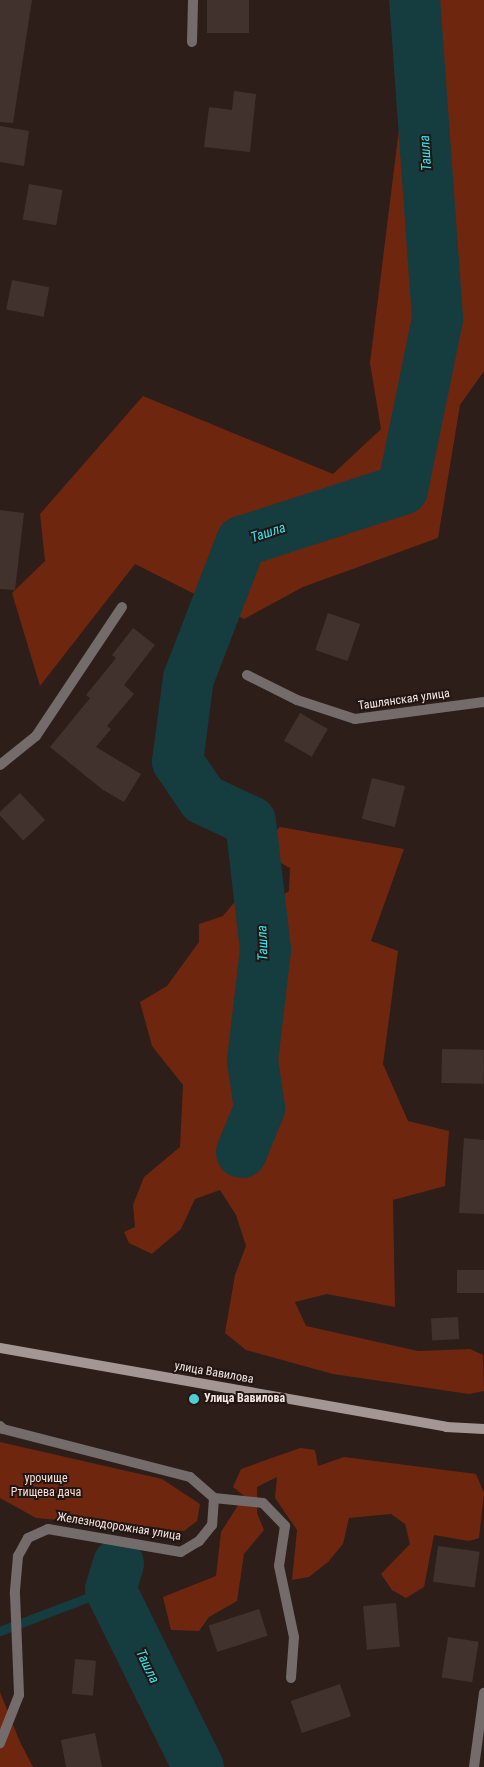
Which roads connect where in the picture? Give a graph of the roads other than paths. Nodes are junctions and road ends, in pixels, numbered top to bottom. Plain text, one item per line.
1 (193, 0) edge
2 (192, 42) dead end
3 (122, 607) dead end
4 (247, 675) dead end
5 (484, 702) edge
6 (0, 765) edge
7 (0, 1348) edge
8 (0, 1426) edge
9 (484, 1429) edge
10 (214, 1498) junction
11 (291, 1678) dead end
12 (484, 1693) edge
13 (0, 1743) edge
14 (474, 1767) edge

1 - 2 street
3 - 6 street
4 - 5 street, Ташлянская улица
7 - 9 main road, улица Вавилова
8 - 10 street
10 - 11 street
10 - 13 street, Железнодорожная улица
12 - 14 street

